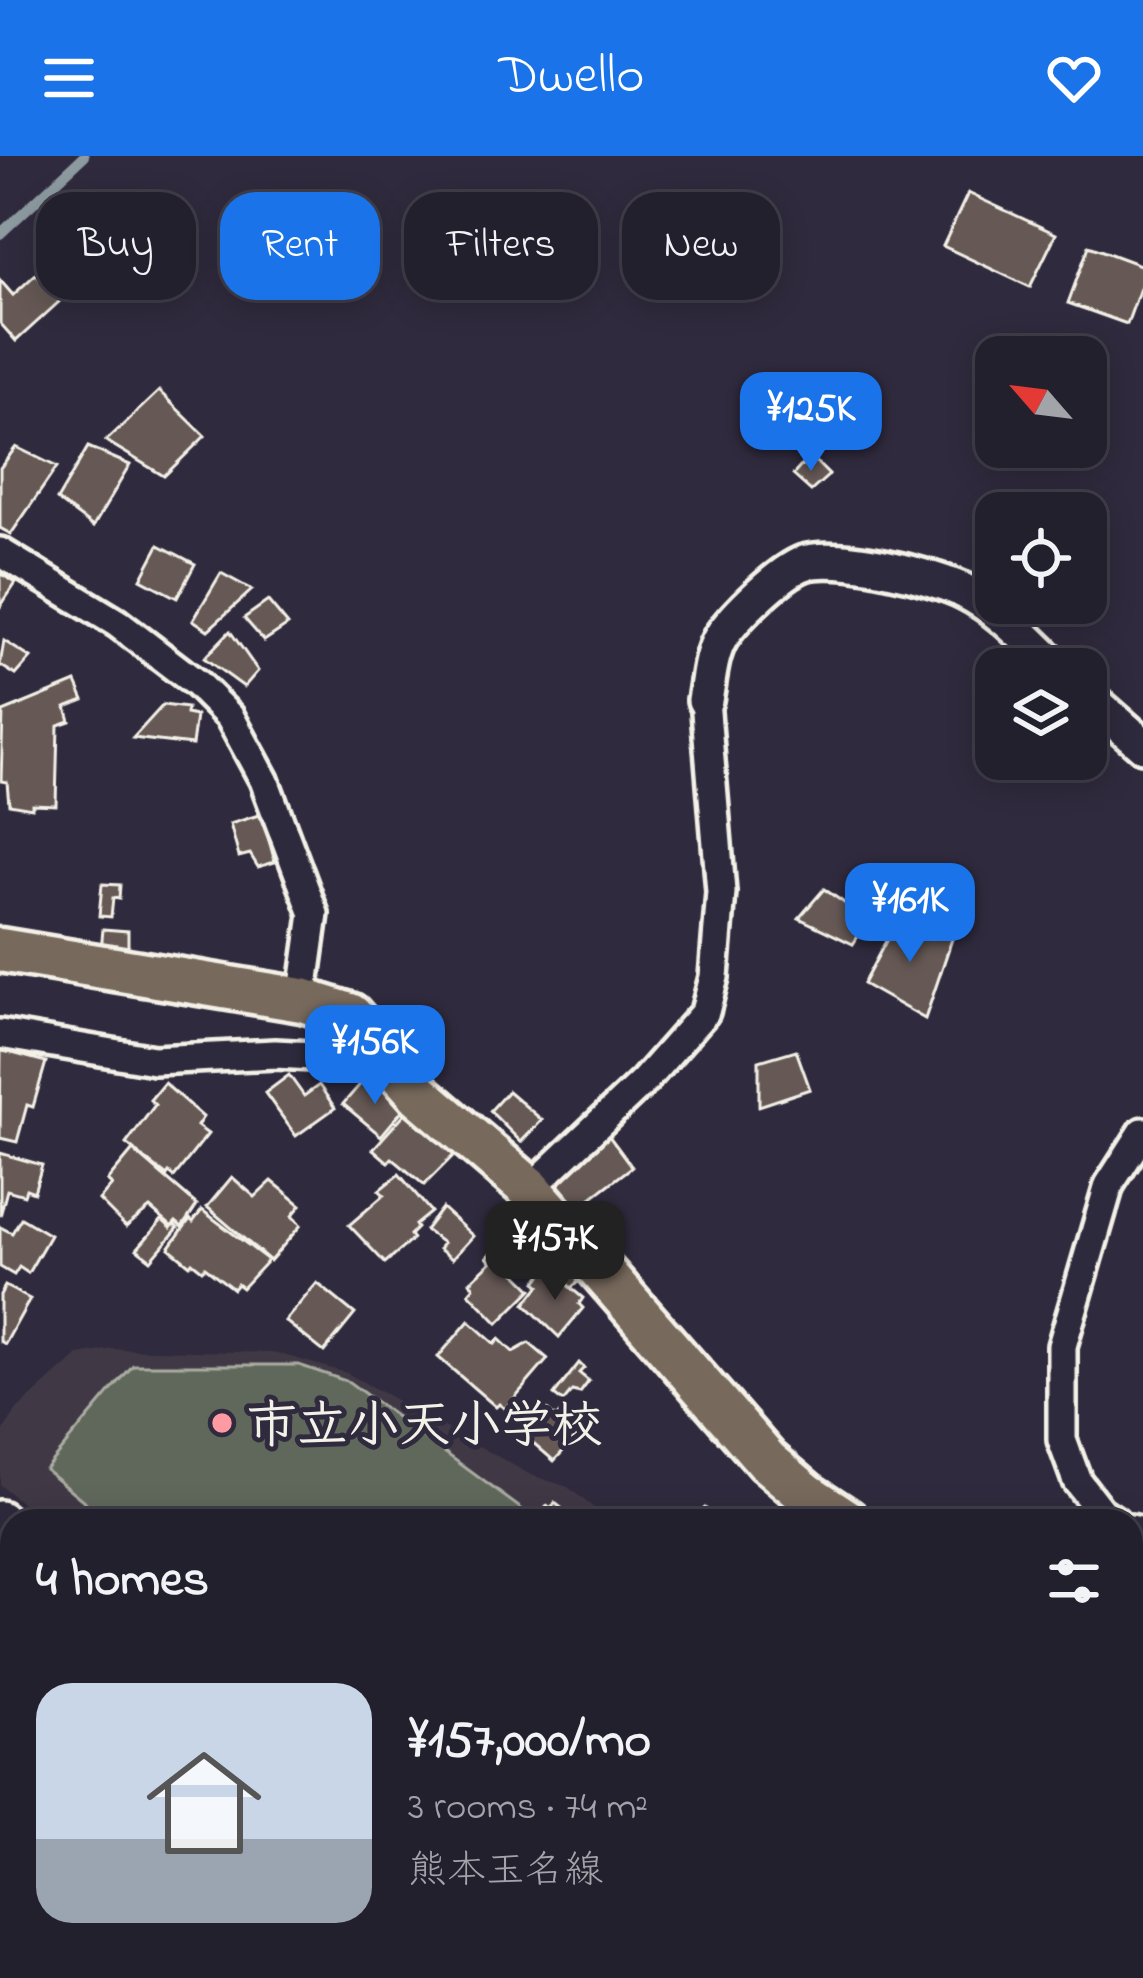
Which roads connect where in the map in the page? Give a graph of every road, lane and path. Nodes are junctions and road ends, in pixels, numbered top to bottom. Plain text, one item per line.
1 (0, 552) edge
2 (1036, 648) edge
3 (705, 700) joint
4 (1107, 716) edge
5 (1143, 745) edge
6 (0, 950) edge
7 (302, 1000) junction
8 (0, 1034) edge
9 (388, 1060) junction
10 (1143, 1132) edge
11 (530, 1189) junction
12 (829, 1509) edge
13 (1099, 1509) edge

1 - 7 street
2 - 3 street
3 - 11 street
4 - 5 street
6 - 7 main road
7 - 9 main road
8 - 9 street
9 - 11 main road
10 - 13 street
11 - 12 main road

